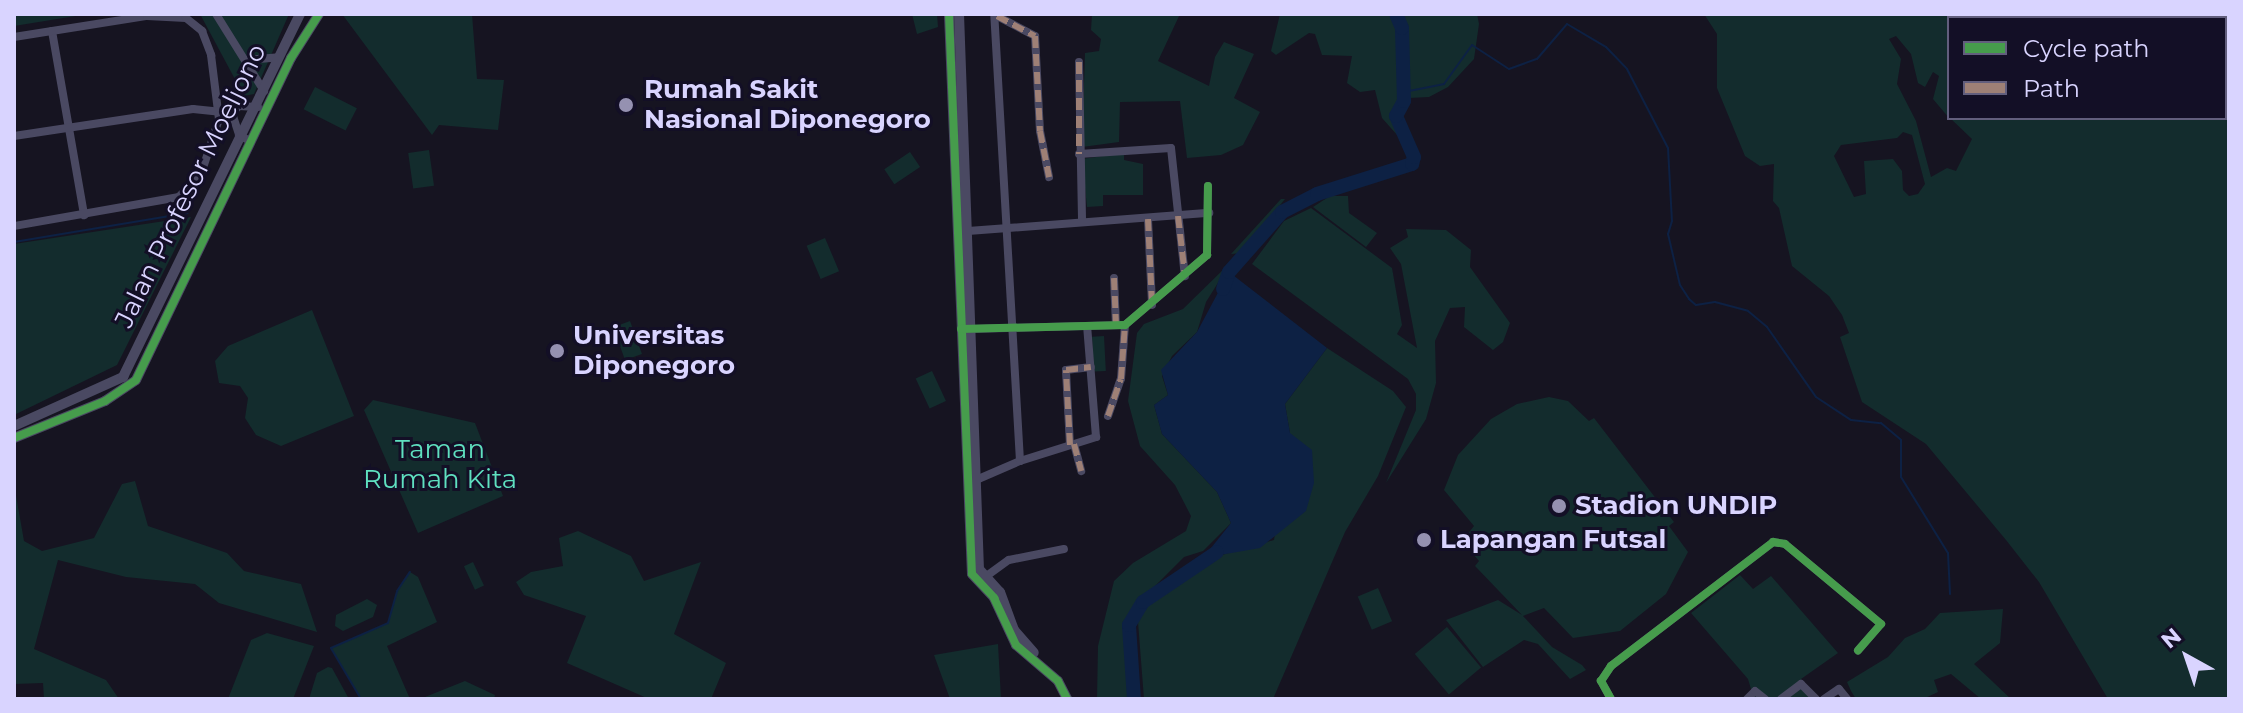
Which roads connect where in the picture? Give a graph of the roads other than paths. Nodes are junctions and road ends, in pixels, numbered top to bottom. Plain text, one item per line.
1 (216, 14) edge
2 (300, 14) edge
3 (319, 14) edge
4 (949, 14) edge
5 (959, 14) edge
6 (996, 15) edge
7 (52, 31) junction
8 (14, 37) edge
9 (285, 58) junction
10 (247, 60) junction
11 (1079, 62) dead end
12 (264, 91) junction
13 (262, 109) junction
14 (218, 110) junction
15 (232, 113) junction
16 (70, 130) junction
17 (239, 135) junction
18 (14, 136) edge
19 (250, 141) junction
20 (1079, 154) junction
21 (1049, 177) dead end
22 (1208, 186) dead end
23 (1209, 213) junction
24 (84, 215) junction
25 (1178, 216) junction
26 (1148, 219) junction
27 (1082, 222) junction
28 (14, 226) edge
29 (1009, 227) junction
30 (964, 231) junction
31 (1185, 276) junction
32 (1114, 278) dead end
33 (1152, 305) junction
34 (1121, 325) junction
35 (1087, 326) junction
36 (1013, 327) junction
37 (966, 329) junction
38 (1091, 367) junction
39 (1108, 416) dead end
40 (14, 426) edge
41 (14, 438) edge
42 (1072, 444) junction
43 (1020, 461) junction
44 (1081, 471) dead end
45 (976, 480) junction
46 (1064, 549) dead end
47 (980, 581) junction
48 (1858, 650) dead end
49 (1070, 699) edge
50 (1611, 699) edge
51 (1747, 699) edge
52 (1765, 699) edge
53 (1781, 699) edge
54 (1816, 699) edge
55 (1824, 699) edge
56 (1847, 699) edge

1 - 10 street
2 - 9 street, Jalan Profesor Moeljono
3 - 9 street
4 - 30 street
5 - 30 street
6 - 21 street
6 - 29 street
7 - 8 street
7 - 14 street
7 - 16 street
9 - 10 street
9 - 12 street, Jalan Profesor Moeljono
9 - 13 street
10 - 12 street
11 - 20 street
12 - 13 street, Jalan Profesor Moeljono
13 - 15 street
13 - 17 street, Jalan Profesor Moeljono
13 - 19 street
14 - 15 street
14 - 16 street
14 - 24 street
15 - 17 street
16 - 18 street
16 - 24 street
17 - 19 street
17 - 40 street, Jalan Profesor Moeljono
19 - 41 street
20 - 25 street
20 - 27 street
22 - 23 street
23 - 25 street
23 - 31 street
24 - 28 street
25 - 26 street
25 - 31 street
26 - 27 street
26 - 33 street
27 - 29 street
29 - 30 street
29 - 36 street
30 - 37 street
31 - 33 street
32 - 34 street
33 - 34 street
34 - 35 street
34 - 39 street
35 - 36 street
35 - 38 street
36 - 37 street
36 - 43 street
37 - 45 street
37 - 47 street
38 - 42 street
38 - 42 street
42 - 43 street
42 - 44 street
43 - 45 street
45 - 47 street
46 - 47 street
47 - 49 street
48 - 50 street
51 - 52 street
53 - 54 street
55 - 56 street

